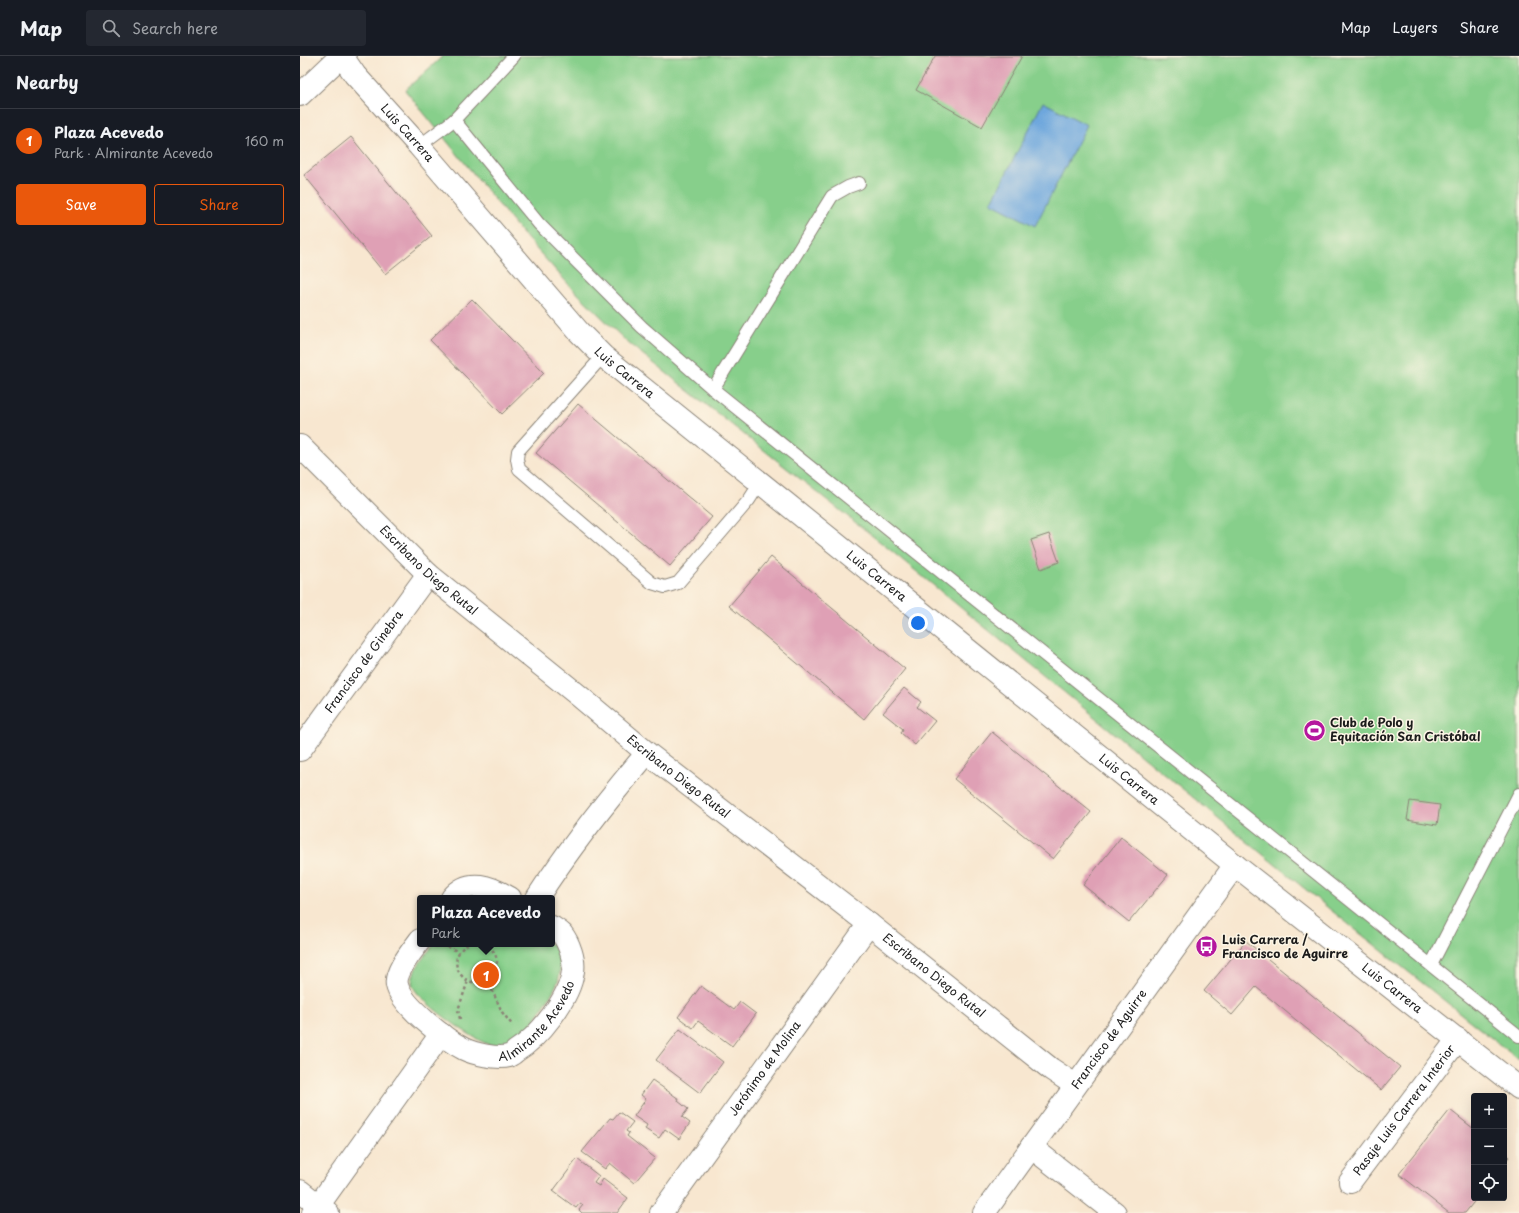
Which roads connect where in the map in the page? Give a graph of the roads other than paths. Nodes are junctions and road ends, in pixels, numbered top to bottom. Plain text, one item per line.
1 (341, 56) edge
2 (514, 56) edge
3 (300, 95) edge
4 (454, 120) junction
5 (419, 146) junction
6 (859, 183) dead end
7 (603, 356) junction
8 (713, 389) junction
9 (300, 446) edge
10 (760, 483) junction
11 (428, 574) junction
12 (300, 750) edge
13 (647, 753) junction
14 (1519, 794) edge
15 (1234, 865) junction
16 (455, 895) edge
17 (505, 895) edge
18 (539, 895) edge
19 (869, 924) junction
20 (555, 929) edge
21 (417, 944) edge
22 (1431, 965) junction
23 (442, 1034) junction
24 (1519, 1036) edge
25 (1458, 1039) junction
26 (1076, 1085) junction
27 (1519, 1088) edge
28 (1032, 1147) junction
29 (1350, 1182) dead end
30 (300, 1191) edge
31 (320, 1210) edge
32 (661, 1213) edge
33 (984, 1213) edge
34 (1115, 1213) edge

1 - 3 street
1 - 5 street, Luis Carrera
2 - 4 lane
4 - 5 lane
4 - 8 lane
5 - 7 street, Luis Carrera
6 - 8 lane
7 - 10 street, Luis Carrera
7 - 10 lane
8 - 22 lane
9 - 11 street, Escribano Diego Rutal
10 - 15 street, Luis Carrera
11 - 12 street, Francisco de Ginebra
11 - 13 street, Escribano Diego Rutal
13 - 18 street
13 - 19 street, Escribano Diego Rutal
14 - 22 lane
15 - 25 street, Luis Carrera
15 - 26 street, Francisco de Aguirre
16 - 17 street
19 - 26 street, Escribano Diego Rutal
19 - 32 street, Jerónimo de Molina
20 - 23 street, Almirante Acevedo
21 - 23 street, Almirante Acevedo
22 - 24 lane
23 - 31 street
25 - 27 street, Luis Carrera
25 - 29 street, Pasaje Luis Carrera Interior
26 - 28 street, Francisco de Aguirre
28 - 33 street, Francisco de Aguirre
28 - 34 street
30 - 31 street

